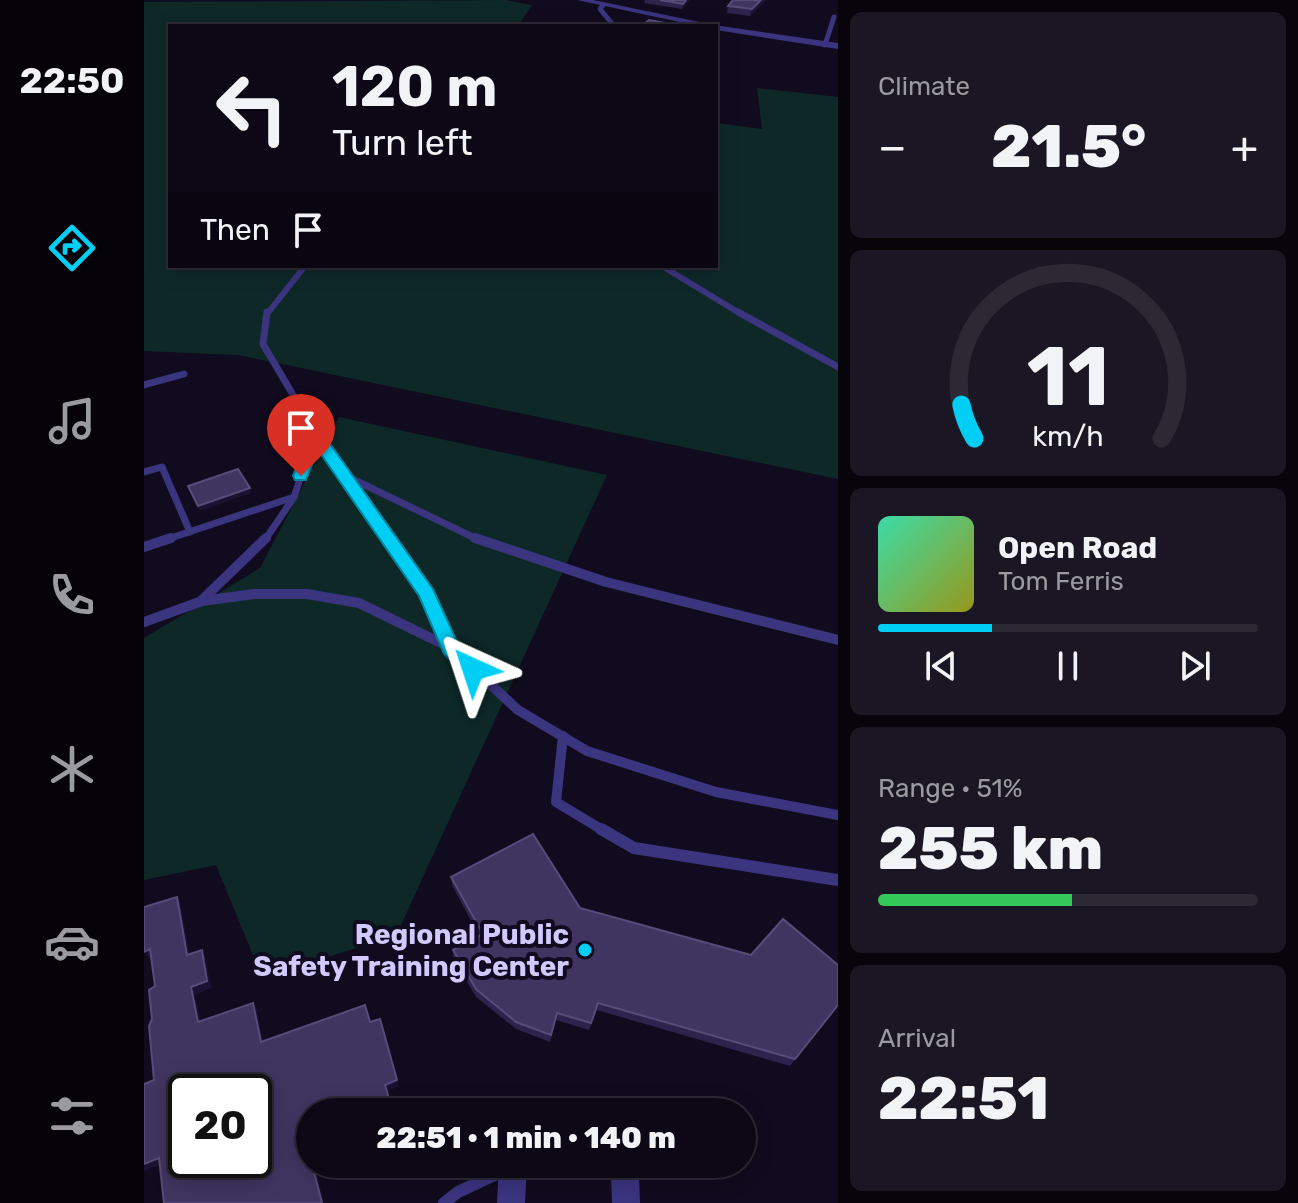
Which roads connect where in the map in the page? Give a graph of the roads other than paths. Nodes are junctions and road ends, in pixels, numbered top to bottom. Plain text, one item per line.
1 (583, 0) edge
2 (603, 5) junction
3 (834, 17) dead end
4 (612, 24) edge
5 (703, 24) edge
6 (718, 27) edge
7 (825, 45) junction
8 (838, 46) edge
9 (303, 268) edge
10 (665, 268) edge
11 (838, 367) edge
12 (184, 374) dead end
13 (144, 385) edge
14 (315, 435) junction
15 (144, 472) edge
16 (340, 473) junction
17 (294, 497) junction
18 (190, 532) junction
19 (144, 547) edge
20 (202, 601) junction
21 (144, 622) edge
22 (838, 640) edge
23 (451, 648) junction
24 (563, 736) junction
25 (838, 815) edge
26 (838, 880) edge
27 (487, 1178) edge
28 (512, 1178) edge
29 (625, 1178) edge
30 (628, 1201) edge
31 (444, 1203) edge
32 (511, 1203) edge

1 - 2 street
2 - 4 lane
2 - 5 street
3 - 7 lane
6 - 7 street
7 - 8 street
9 - 14 lane
10 - 11 lane
12 - 13 lane
14 - 16 lane
14 - 17 lane
15 - 18 lane
16 - 22 lane
16 - 23 lane
17 - 18 lane
17 - 20 lane
18 - 19 lane
20 - 21 lane
20 - 23 lane
23 - 24 lane
24 - 25 lane
24 - 26 lane
27 - 31 lane
28 - 32 street
29 - 30 street

